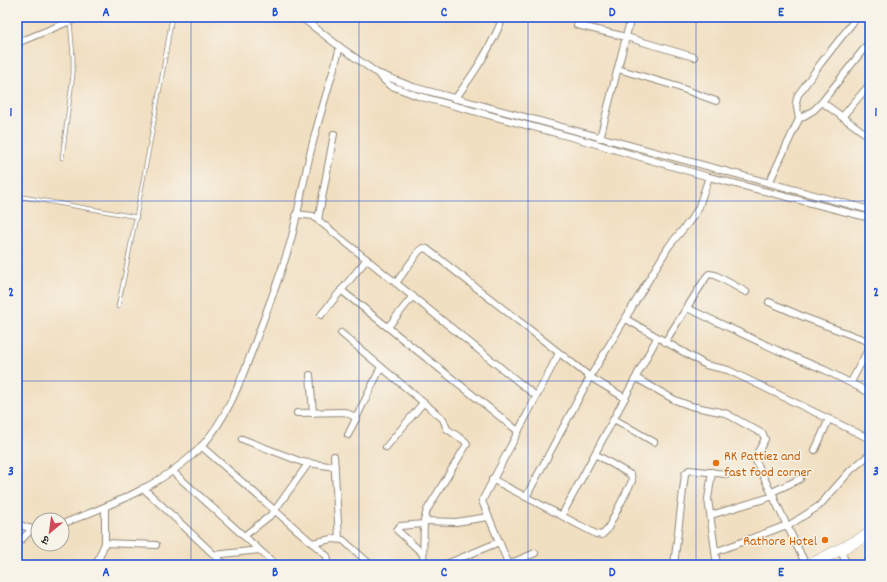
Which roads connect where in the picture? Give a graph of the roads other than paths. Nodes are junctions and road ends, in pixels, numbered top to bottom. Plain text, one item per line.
1 (80, 17) edge
2 (172, 17) edge
3 (301, 17) edge
4 (503, 17) edge
5 (631, 17) edge
6 (857, 17) edge
7 (68, 19) edge
8 (577, 25) dead end
9 (626, 37) junction
10 (870, 41) edge
11 (17, 43) edge
12 (340, 48) junction
13 (694, 57) dead end
14 (618, 69) junction
15 (378, 73) junction
16 (870, 84) edge
17 (455, 99) junction
18 (716, 101) dead end
19 (822, 102) junction
20 (842, 117) junction
21 (799, 119) junction
22 (334, 134) dead end
23 (870, 137) edge
24 (600, 138) junction
25 (62, 158) dead end
26 (710, 176) junction
27 (769, 183) junction
28 (17, 196) edge
29 (870, 210) edge
30 (296, 214) junction
31 (137, 217) junction
32 (870, 218) edge
33 (318, 220) junction
34 (367, 259) junction
35 (396, 283) junction
36 (341, 290) junction
37 (746, 292) dead end
38 (413, 296) junction
39 (769, 302) dead end
40 (118, 307) dead end
41 (687, 308) junction
42 (321, 315) dead end
43 (626, 319) junction
44 (388, 327) junction
45 (341, 333) dead end
46 (657, 338) junction
47 (665, 342) junction
48 (870, 342) edge
49 (870, 346) edge
50 (559, 353) junction
51 (381, 367) junction
52 (310, 375) dead end
53 (590, 377) junction
54 (636, 378) junction
55 (851, 382) junction
56 (869, 391) edge
57 (536, 396) junction
58 (625, 398) junction
59 (424, 403) junction
60 (297, 413) dead end
61 (313, 413) junction
62 (357, 418) junction
63 (614, 419) junction
64 (829, 419) junction
65 (518, 431) junction
66 (348, 435) dead end
67 (242, 439) dead end
68 (870, 439) edge
69 (654, 442) dead end
70 (201, 446) junction
71 (386, 447) dead end
72 (815, 450) dead end
73 (595, 454) junction
74 (870, 454) edge
75 (334, 456) dead end
76 (308, 464) junction
77 (335, 467) junction
78 (172, 471) junction
79 (712, 472) junction
80 (726, 474) dead end
81 (492, 479) junction
82 (800, 479) dead end
83 (143, 488) junction
84 (773, 494) junction
85 (526, 497) junction
86 (105, 507) junction
87 (276, 511) junction
88 (562, 515) junction
89 (711, 515) junction
90 (488, 517) junction
91 (70, 521) edge
92 (424, 522) junction
93 (17, 524) edge
94 (788, 526) junction
95 (30, 528) edge
96 (30, 533) edge
97 (870, 534) edge
98 (244, 536) junction
99 (340, 539) junction
100 (499, 542) junction
101 (105, 543) junction
102 (312, 543) junction
103 (17, 544) edge
104 (156, 545) dead end
105 (840, 549) junction
106 (259, 550) junction
107 (715, 552) junction
108 (534, 553) dead end
109 (423, 554) junction
110 (214, 555) junction
111 (96, 565) edge
112 (225, 565) edge
113 (276, 565) edge
114 (324, 565) edge
115 (372, 565) edge
116 (423, 565) edge
117 (444, 565) edge
118 (508, 565) edge
119 (674, 565) edge
120 (717, 565) edge
121 (806, 565) edge
122 (810, 565) edge
123 (847, 565) edge

1 - 7 street
2 - 31 lane
3 - 12 street
4 - 17 street
5 - 9 street
6 - 21 street
7 - 11 street
7 - 25 lane
8 - 9 street
9 - 13 street
9 - 14 street
10 - 19 street
12 - 15 street
12 - 30 street
14 - 18 street
14 - 24 street
15 - 17 street
15 - 26 street
16 - 20 street
17 - 24 street
19 - 20 street
19 - 21 street
20 - 23 street
21 - 27 street
22 - 33 street
24 - 27 street
26 - 32 street
26 - 43 street
27 - 29 street
28 - 31 lane
30 - 33 street
30 - 70 street
31 - 40 lane
33 - 34 street
34 - 35 street
34 - 36 street
35 - 38 street
35 - 50 street
36 - 42 street
36 - 44 street
37 - 41 street
38 - 44 street
38 - 57 street
39 - 48 street
41 - 47 street
41 - 55 street
43 - 46 street
43 - 53 street
44 - 65 street
45 - 51 street
46 - 47 street
46 - 54 street
47 - 64 street
49 - 55 street
50 - 53 street
50 - 57 street
51 - 59 street
51 - 62 street
52 - 61 street
53 - 58 street
53 - 85 street
54 - 58 street
54 - 84 street
55 - 56 street
57 - 65 street
58 - 63 street
59 - 71 street
59 - 92 street
60 - 61 street
61 - 62 street
62 - 66 street
63 - 69 street
63 - 73 street
64 - 68 street
64 - 72 street
65 - 81 street
67 - 76 street
70 - 78 street
70 - 87 street
73 - 88 street
73 - 88 street
74 - 94 street
75 - 77 street
76 - 77 street
76 - 87 street
77 - 99 street
78 - 83 street
78 - 98 street
79 - 80 street
79 - 89 street
79 - 119 street
81 - 85 street
81 - 90 street
82 - 84 street
83 - 86 street
83 - 110 street
84 - 89 street
84 - 94 street
85 - 88 street
86 - 91 street
86 - 101 street
87 - 98 street
87 - 102 street
89 - 107 street
90 - 92 street
90 - 100 street
92 - 109 street
92 - 109 street
93 - 95 street
94 - 107 street
94 - 121 street
96 - 103 street
97 - 105 highway
98 - 106 street
99 - 102 street
99 - 115 street
100 - 117 street
100 - 118 street
101 - 104 street
101 - 111 street
102 - 114 street
105 - 122 highway
105 - 123 street
106 - 110 street
106 - 113 street
107 - 120 street
108 - 118 street
109 - 116 street
110 - 112 street

